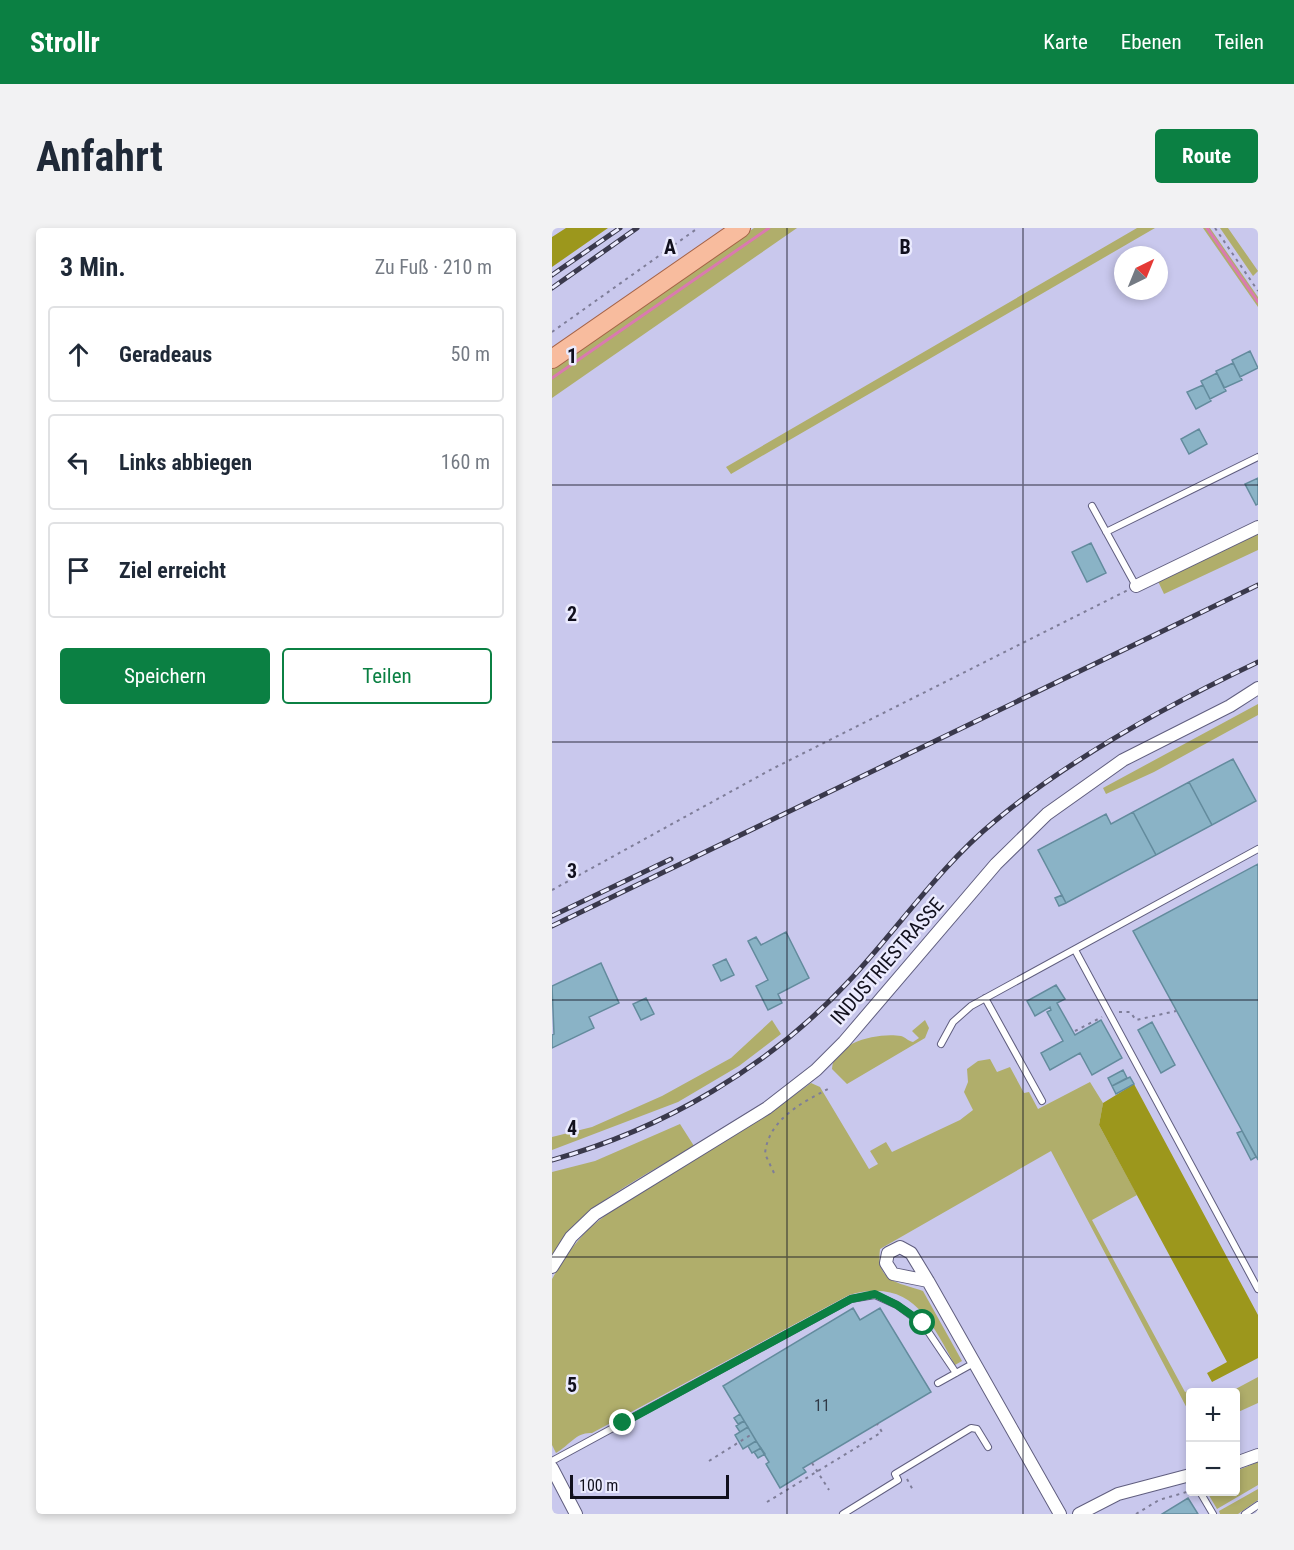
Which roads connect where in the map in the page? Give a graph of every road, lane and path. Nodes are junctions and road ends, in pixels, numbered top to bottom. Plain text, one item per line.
1 (698, 228) edge
2 (741, 228) edge
3 (1215, 228) edge
4 (1258, 291) edge
5 (552, 332) edge
6 (552, 359) edge
7 (1258, 457) edge
8 (1092, 506) dead end
9 (1258, 527) edge
10 (1106, 532) junction
11 (1136, 586) junction
12 (1258, 688) edge
13 (1258, 849) edge
14 (552, 890) edge
15 (1074, 950) junction
16 (985, 998) junction
17 (1176, 1011) dead end
18 (1109, 1014) junction
19 (1075, 1031) dead end
20 (940, 1044) dead end
21 (828, 1089) dead end
22 (1042, 1101) dead end
23 (774, 1173) dead end
24 (552, 1267) edge
25 (928, 1281) dead end
26 (1258, 1289) edge
27 (974, 1363) junction
28 (956, 1373) junction
29 (938, 1383) dead end
30 (877, 1424) dead end
31 (752, 1434) dead end
32 (988, 1447) dead end
33 (1258, 1455) edge
34 (552, 1461) edge
35 (709, 1461) dead end
36 (1240, 1462) edge
37 (812, 1463) dead end
38 (552, 1468) edge
39 (901, 1470) junction
40 (817, 1471) junction
41 (1186, 1476) edge
42 (829, 1490) dead end
43 (914, 1492) dead end
44 (1186, 1492) edge
45 (1203, 1496) edge
46 (767, 1502) dead end
47 (1258, 1505) edge
48 (576, 1514) edge
49 (843, 1514) edge
50 (1060, 1514) edge
51 (1079, 1514) edge
52 (1136, 1514) edge
53 (1213, 1514) edge
54 (1245, 1514) edge

1 - 5 path
2 - 6 main road
3 - 4 path
7 - 10 lane
8 - 10 lane
9 - 11 street
10 - 11 lane
11 - 14 path
12 - 24 street, INDUSTRIESTRASSE
13 - 15 lane
15 - 16 lane
15 - 18 lane
16 - 20 lane
16 - 22 lane
17 - 18 path
18 - 19 path
18 - 26 lane
21 - 23 path
25 - 27 street
27 - 28 lane
27 - 50 street
28 - 29 lane
28 - 34 lane
30 - 40 path
31 - 35 path
32 - 39 lane
33 - 36 street
37 - 40 path
38 - 48 street
39 - 43 path
39 - 49 lane
40 - 42 path
40 - 46 path
41 - 51 street
44 - 52 path
45 - 53 lane
47 - 54 lane

